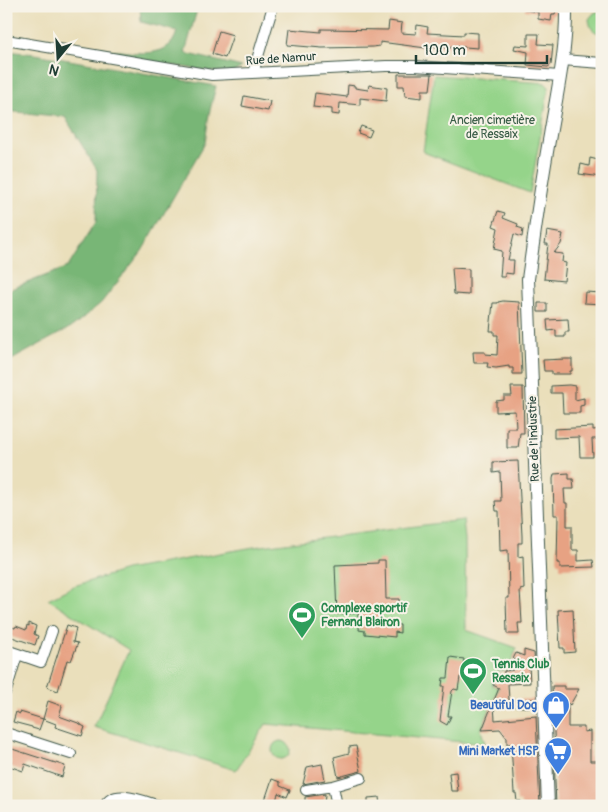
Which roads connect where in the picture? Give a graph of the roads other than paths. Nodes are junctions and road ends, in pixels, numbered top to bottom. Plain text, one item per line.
1 (273, 6) edge
2 (566, 6) edge
3 (6, 40) edge
4 (562, 60) junction
5 (602, 63) edge
6 (253, 73) junction
7 (560, 76) junction
8 (52, 631) dead end
9 (6, 650) edge
10 (17, 655) junction
11 (6, 691) edge
12 (6, 733) edge
13 (71, 754) dead end
14 (361, 778) dead end
15 (333, 786) junction
16 (306, 790) dead end
17 (106, 806) edge
18 (160, 806) edge
19 (337, 806) edge
20 (548, 806) edge

1 - 6 street
2 - 4 street, Rue de l'Industrie
3 - 6 street, Rue de Namur
4 - 5 street
4 - 7 street, Rue de l'Industrie
6 - 7 street, Rue de Namur
7 - 20 street, Rue de l'Industrie
8 - 10 street
9 - 10 street
10 - 11 street
12 - 13 street
14 - 15 street
15 - 16 street
15 - 19 street
17 - 18 street

